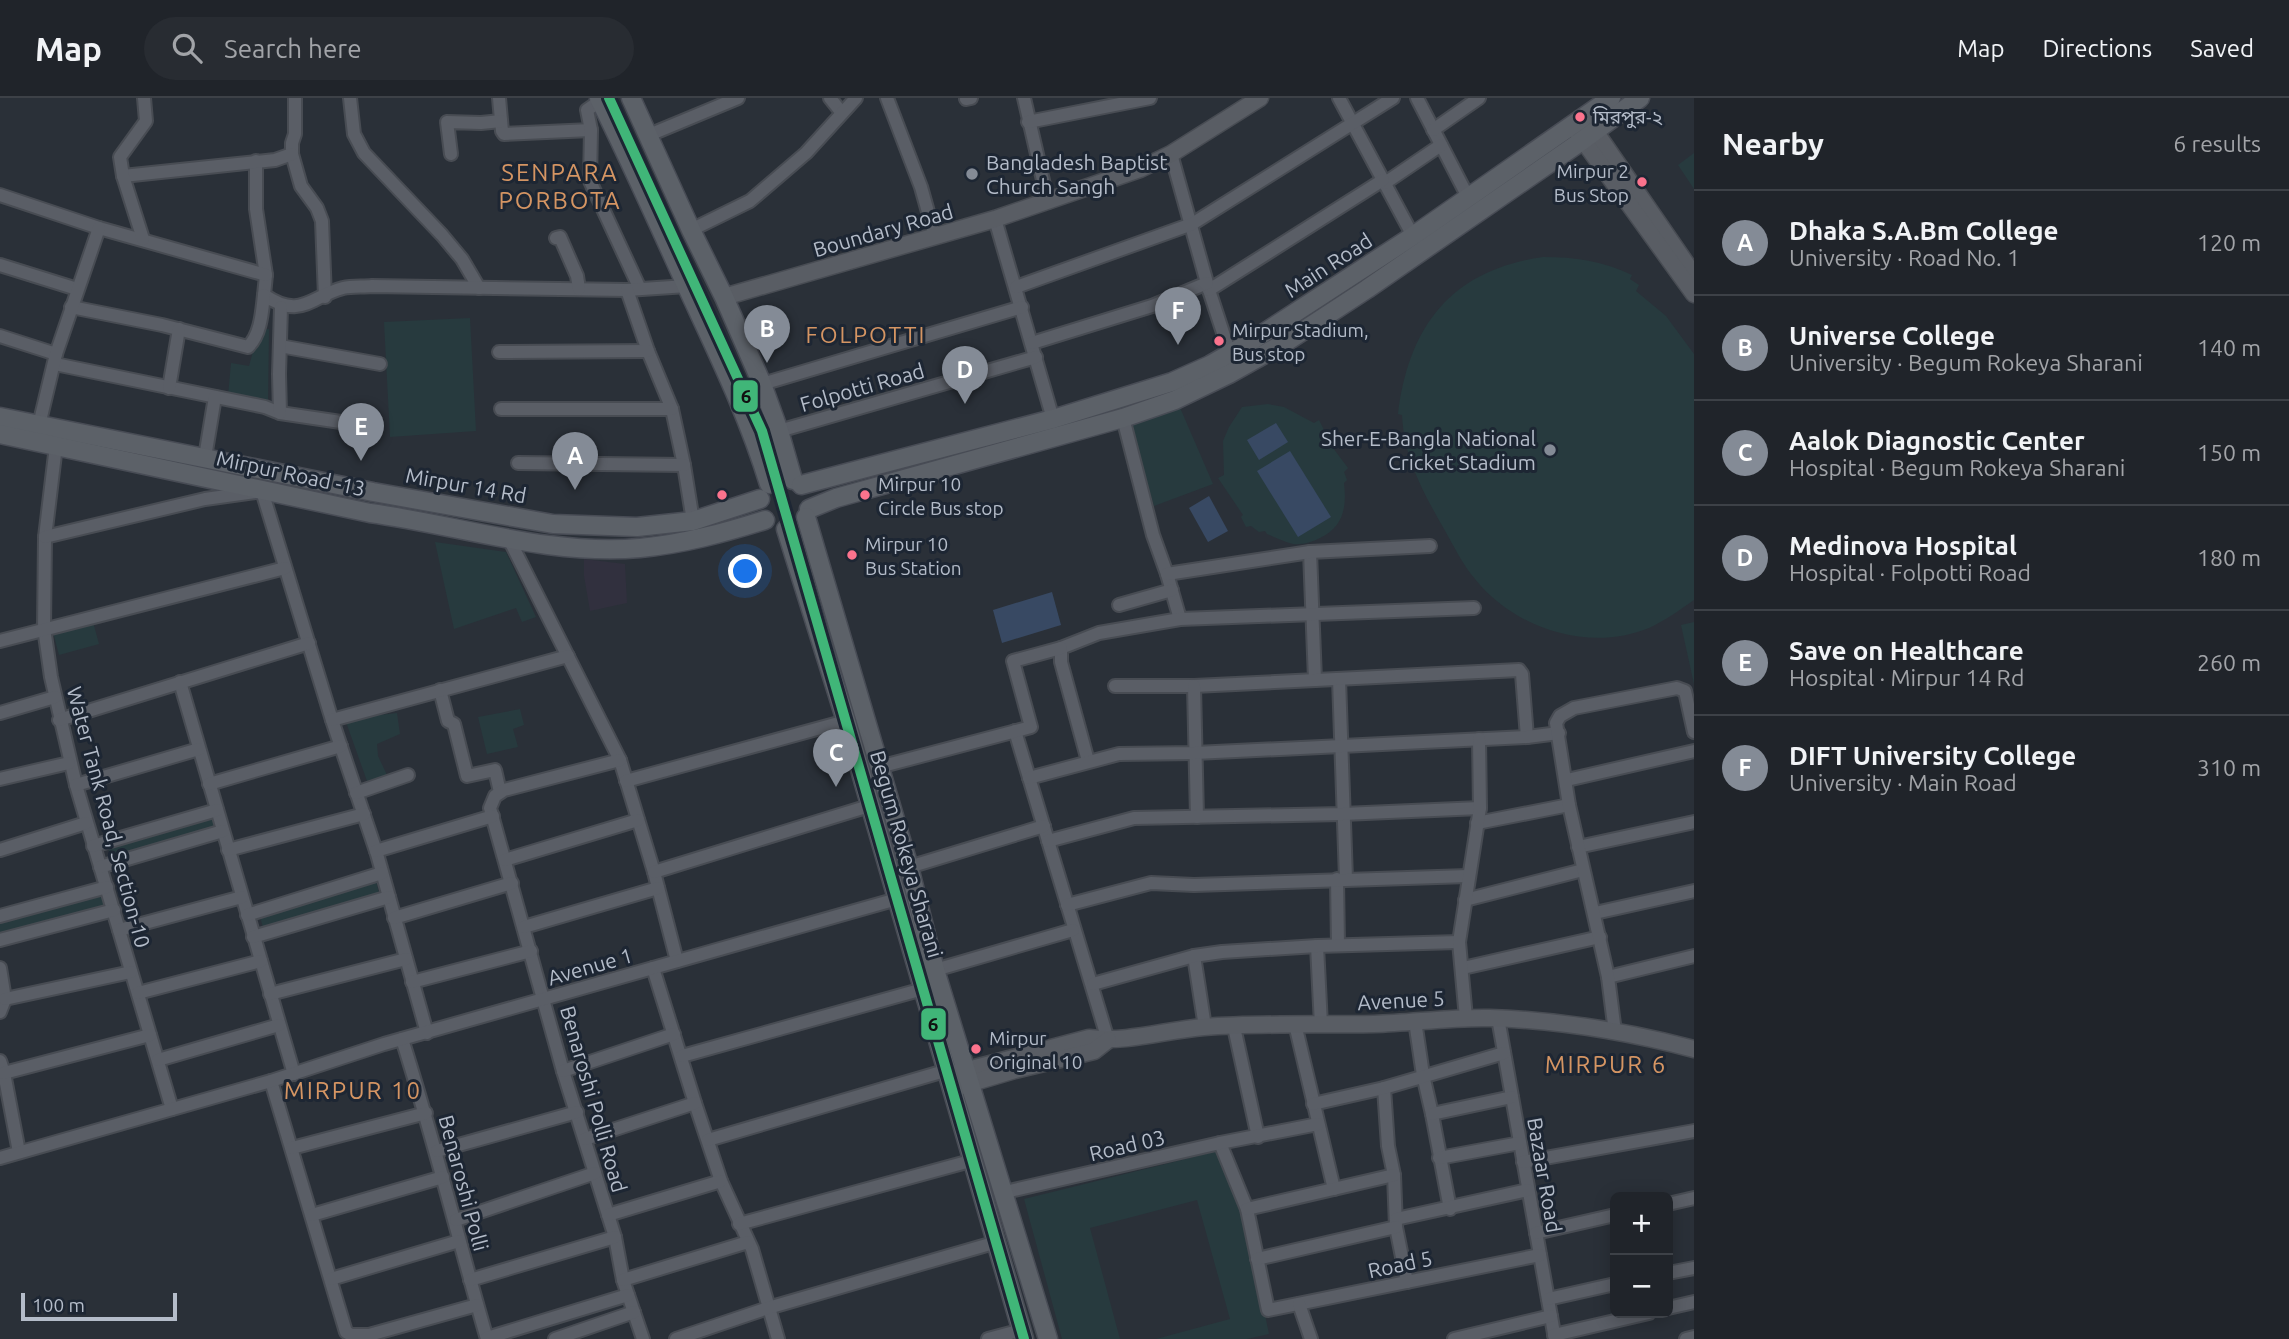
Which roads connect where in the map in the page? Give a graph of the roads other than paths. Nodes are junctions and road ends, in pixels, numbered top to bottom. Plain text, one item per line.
1 (144, 98) edge
2 (295, 98) edge
3 (350, 98) edge
4 (499, 98) edge
5 (631, 98) edge
6 (738, 98) edge
7 (830, 98) edge
8 (856, 98) edge
9 (887, 98) edge
10 (1024, 98) edge
11 (1150, 98) edge
12 (1261, 98) edge
13 (1339, 98) edge
14 (1393, 98) edge
15 (1417, 98) edge
16 (1479, 98) edge
17 (1611, 98) edge
18 (1640, 98) edge
19 (599, 99) edge
20 (1115, 101) edge
21 (842, 113) junction
22 (501, 121) junction
23 (1028, 122) junction
24 (1354, 125) junction
25 (1584, 128) junction
26 (591, 130) junction
27 (1433, 130) junction
28 (649, 135) junction
29 (1441, 145) junction
30 (292, 154) junction
31 (451, 154) dead end
32 (1171, 154) junction
33 (256, 160) junction
34 (123, 176) junction
35 (1384, 182) junction
36 (0, 194) edge
37 (1468, 197) junction
38 (1048, 202) junction
39 (995, 219) junction
40 (1192, 224) junction
41 (99, 228) junction
42 (691, 230) junction
43 (1413, 236) junction
44 (935, 237) junction
45 (556, 238) dead end
46 (143, 239) junction
47 (0, 265) edge
48 (266, 275) junction
49 (1694, 275) edge
50 (687, 286) junction
51 (1208, 286) junction
52 (1016, 287) junction
53 (479, 288) junction
54 (77, 289) junction
55 (579, 289) junction
56 (634, 290) junction
57 (1330, 290) junction
58 (1694, 294) edge
59 (264, 295) junction
60 (325, 297) junction
61 (724, 297) junction
62 (1340, 306) junction
63 (71, 307) junction
64 (281, 307) junction
65 (1022, 307) junction
66 (179, 329) junction
67 (0, 336) edge
68 (1032, 343) junction
69 (280, 346) junction
70 (648, 351) junction
71 (499, 352) dead end
72 (1230, 354) junction
73 (1036, 357) junction
74 (55, 359) junction
75 (380, 364) dead end
76 (762, 384) junction
77 (169, 387) junction
78 (215, 397) junction
79 (501, 409) dead end
80 (672, 409) junction
81 (280, 413) junction
82 (0, 417) edge
83 (1124, 418) junction
84 (1054, 419) junction
85 (39, 425) junction
86 (361, 425) dead end
87 (779, 431) junction
88 (0, 435) edge
89 (56, 446) junction
90 (205, 457) junction
91 (518, 463) dead end
92 (684, 465) junction
93 (797, 483) junction
94 (262, 491) junction
95 (764, 491) junction
96 (373, 492) junction
97 (370, 513) junction
98 (808, 513) junction
99 (765, 520) junction
100 (692, 521) junction
101 (786, 529) junction
102 (45, 537) junction
103 (509, 539) junction
104 (1430, 546) dead end
105 (1310, 552) junction
106 (285, 568) junction
107 (1167, 574) junction
108 (1172, 590) junction
109 (1119, 605) dead end
110 (1474, 608) dead end
111 (1312, 615) junction
112 (1180, 619) junction
113 (44, 628) junction
114 (0, 641) edge
115 (309, 643) junction
116 (1062, 648) junction
117 (568, 656) junction
118 (1339, 679) junction
119 (1315, 680) junction
120 (180, 682) junction
121 (1115, 686) dead end
122 (1194, 686) junction
123 (440, 690) junction
124 (55, 697) junction
125 (1, 710) edge
126 (59, 720) junction
127 (332, 720) junction
128 (846, 721) junction
129 (1015, 730) junction
130 (1694, 732) edge
131 (1559, 733) junction
132 (1527, 737) junction
133 (1479, 739) junction
134 (341, 746) junction
135 (1342, 746) junction
136 (199, 749) junction
137 (1694, 751) edge
138 (1195, 753) junction
139 (620, 760) junction
140 (1088, 761) junction
141 (69, 762) junction
142 (879, 767) junction
143 (408, 775) dead end
144 (1029, 778) junction
145 (0, 779) edge
146 (1567, 780) junction
147 (626, 781) junction
148 (209, 784) junction
149 (76, 785) junction
150 (500, 792) junction
151 (356, 793) junction
152 (1569, 805) junction
153 (869, 806) junction
154 (1480, 808) junction
155 (217, 810) junction
156 (364, 814) junction
157 (1343, 814) junction
158 (493, 817) junction
159 (1197, 817) junction
160 (639, 820) junction
161 (86, 822) junction
162 (1694, 822) edge
163 (1477, 823) junction
164 (1044, 826) junction
165 (223, 831) junction
166 (1048, 841) junction
167 (93, 846) junction
168 (1578, 847) junction
169 (0, 850) edge
170 (228, 850) junction
171 (376, 851) junction
172 (505, 860) junction
173 (100, 867) junction
174 (909, 867) junction
175 (1583, 870) junction
176 (654, 872) junction
177 (382, 873) junction
178 (1468, 876) junction
179 (1341, 879) junction
180 (512, 883) junction
181 (107, 887) junction
182 (658, 888) junction
183 (1694, 891) edge
184 (242, 897) junction
185 (389, 897) junction
186 (897, 899) junction
187 (1465, 900) junction
188 (1067, 905) junction
189 (114, 910) junction
190 (1595, 913) junction
191 (247, 915) junction
192 (0, 916) edge
193 (394, 918) junction
194 (524, 927) junction
195 (119, 930) junction
196 (1073, 930) junction
197 (253, 937) junction
198 (1600, 937) junction
199 (0, 940) edge
200 (1460, 942) junction
201 (1317, 946) junction
202 (1338, 946) junction
203 (531, 951) junction
204 (1194, 956) junction
205 (1694, 956) edge
206 (406, 959) junction
207 (261, 961) junction
208 (677, 961) junction
209 (0, 968) edge
210 (653, 968) junction
211 (1463, 968) junction
212 (935, 970) junction
213 (131, 972) junction
214 (1608, 977) junction
215 (412, 982) junction
216 (1093, 984) junction
217 (923, 989) junction
218 (138, 993) junction
219 (270, 994) junction
220 (5, 999) junction
221 (545, 999) junction
222 (0, 1012) edge
223 (1466, 1018) junction
224 (1498, 1018) junction
225 (1415, 1021) junction
226 (1295, 1024) junction
227 (279, 1025) junction
228 (1321, 1025) junction
229 (1205, 1027) junction
230 (1234, 1027) junction
231 (1615, 1032) junction
232 (426, 1033) junction
233 (674, 1034) junction
234 (150, 1035) junction
235 (402, 1040) junction
236 (1108, 1040) junction
237 (1694, 1049) edge
238 (1504, 1053) junction
239 (682, 1056) junction
240 (158, 1060) junction
241 (2, 1067) edge
242 (292, 1067) junction
243 (563, 1071) junction
244 (1423, 1075) junction
245 (960, 1078) junction
246 (271, 1081) junction
247 (1384, 1088) junction
248 (1512, 1097) junction
249 (5, 1103) edge
250 (695, 1103) junction
251 (1313, 1104) junction
252 (172, 1109) junction
253 (577, 1112) junction
254 (426, 1113) junction
255 (1432, 1114) junction
256 (1318, 1124) junction
257 (1694, 1131) edge
258 (1258, 1137) junction
259 (585, 1139) junction
260 (708, 1140) junction
261 (1220, 1143) junction
262 (1520, 1143) junction
263 (292, 1148) junction
264 (437, 1151) junction
265 (19, 1152) junction
266 (0, 1158) edge
267 (1439, 1158) junction
268 (974, 1160) junction
269 (1523, 1162) junction
270 (595, 1173) junction
271 (1394, 1175) junction
272 (443, 1177) junction
273 (721, 1181) junction
274 (1334, 1189) junction
275 (1528, 1190) junction
276 (1005, 1192) junction
277 (1694, 1198) edge
278 (1673, 1203) edge
279 (1247, 1209) junction
280 (1450, 1209) junction
281 (312, 1215) junction
282 (608, 1215) junction
283 (1610, 1216) edge
284 (456, 1220) junction
285 (1396, 1223) junction
286 (739, 1224) junction
287 (1536, 1233) junction
288 (615, 1237) junction
289 (459, 1241) junction
290 (748, 1242) junction
291 (997, 1242) junction
292 (1539, 1255) junction
293 (1257, 1259) junction
294 (1694, 1268) edge
295 (1673, 1272) edge
296 (331, 1279) junction
297 (470, 1280) junction
298 (623, 1280) junction
299 (1407, 1282) junction
300 (1610, 1285) edge
301 (628, 1295) junction
302 (1548, 1299) junction
303 (1694, 1302) edge
304 (1300, 1304) junction
305 (477, 1305) junction
306 (1673, 1307) edge
307 (768, 1308) junction
308 (634, 1312) junction
309 (1550, 1316) junction
310 (1629, 1318) edge
311 (1023, 1334) edge
312 (1554, 1337) edge
313 (1694, 1337) edge
314 (487, 1338) edge
315 (555, 1339) edge
316 (643, 1339) edge
317 (676, 1339) edge
318 (778, 1339) edge
319 (988, 1339) edge
320 (1048, 1339) edge
321 (1311, 1339) edge
322 (1454, 1339) edge
323 (1686, 1339) edge

1 - 34 street
2 - 30 street
3 - 53 street
4 - 22 street
5 - 28 main road
6 - 28 street
7 - 21 street
8 - 21 street
9 - 44 street
10 - 23 street
11 - 20 street
12 - 32 street, Boundary Road
13 - 24 street
14 - 24 street
15 - 27 street
16 - 27 street
17 - 25 main road, Main Road
18 - 25 main road
19 - 26 street
19 - 50 main road
20 - 23 street
21 - 42 street
22 - 26 street
22 - 31 street
23 - 38 street
24 - 35 street
24 - 40 street
25 - 37 main road, Main Road
25 - 49 street
25 - 58 street
25 - 62 main road, Main Road
26 - 56 street
27 - 29 street
28 - 42 main road
29 - 35 street
29 - 37 street
30 - 33 street
30 - 60 street
32 - 38 street, Boundary Road
32 - 40 street
33 - 34 street
33 - 48 street
34 - 46 street
35 - 43 street
35 - 51 street
36 - 41 street
37 - 43 main road, Main Road
38 - 39 street, Boundary Road
39 - 44 street, Boundary Road
39 - 52 street
40 - 51 street
40 - 52 street
41 - 46 street
41 - 54 street
42 - 61 main road
43 - 57 main road, Main Road
44 - 61 street, Boundary Road
45 - 55 street
46 - 48 street
47 - 54 street
48 - 59 street
50 - 56 street
50 - 95 main road
51 - 68 street
51 - 72 street
52 - 65 street
53 - 55 street
53 - 60 street
54 - 63 street
55 - 56 street
56 - 70 street
57 - 62 main road
57 - 72 main road, Main Road
59 - 64 street
59 - 66 street
60 - 64 street
61 - 76 main road
62 - 83 main road, Main Road
63 - 66 street
63 - 74 street
64 - 69 street
65 - 68 street
65 - 76 street, Folpotti Road
66 - 77 street
67 - 74 street
68 - 73 street
69 - 75 street
69 - 81 street
70 - 71 street
70 - 80 street
72 - 84 main road, Main Road
73 - 84 street
73 - 87 street, Folpotti Road
74 - 77 street
74 - 85 street
76 - 87 main road
77 - 78 street
78 - 81 street
78 - 90 street
79 - 80 street
80 - 92 street
81 - 86 street
82 - 85 main road, Mirpur 14 Rd
83 - 98 main road, Main Road
83 - 107 street
84 - 93 main road, Main Road
85 - 90 main road, Mirpur 14 Rd
87 - 93 main road
88 - 89 main road, Mirpur Road -13
89 - 94 main road, Mirpur Road -13
89 - 102 street, Water Tank Road, Section-10
90 - 96 main road, Mirpur 14 Rd
91 - 92 street
92 - 100 street
93 - 95 main road
93 - 98 main road
94 - 97 main road, Mirpur Road -13
94 - 102 street
94 - 106 street
95 - 99 main road
95 - 100 main road, Mirpur 14 Rd
96 - 97 main road
96 - 100 main road, Mirpur 14 Rd
97 - 103 main road, Mirpur Road -13
98 - 101 main road
98 - 142 main road, Begum Rokeya Sharani
99 - 101 main road
99 - 103 main road, Mirpur Road -13
101 - 128 main road, Begum Rokeya Sharani
102 - 113 street, Water Tank Road, Section-10
103 - 117 street
104 - 105 street
105 - 107 street
105 - 111 street
106 - 113 street
106 - 115 street
107 - 108 street
108 - 109 street
108 - 112 street
110 - 111 street
111 - 112 street
111 - 119 street
112 - 116 street
113 - 114 street
113 - 124 street, Water Tank Road, Section-10
115 - 120 street
115 - 127 street
116 - 129 street
116 - 140 street
117 - 123 street
117 - 139 street
118 - 119 street
118 - 132 street
118 - 135 street
119 - 122 street
120 - 126 street
120 - 136 street
121 - 122 street
122 - 138 street
123 - 127 street
123 - 150 street
124 - 125 street
124 - 126 street, Water Tank Road, Section-10
126 - 141 street, Water Tank Road, Section-10
127 - 134 street
128 - 147 street
128 - 153 main road, Begum Rokeya Sharani
129 - 142 street, Begum Rokeya Sharani
129 - 144 street
130 - 131 street
131 - 132 street
131 - 146 street
132 - 133 street
133 - 135 street
133 - 154 street
134 - 148 street
134 - 151 street
135 - 138 street
135 - 157 street
136 - 148 street
136 - 149 street
137 - 146 street
138 - 140 street
138 - 159 street
139 - 147 street
139 - 150 street
140 - 144 street
141 - 145 street
141 - 149 street, Water Tank Road, Section-10
142 - 174 main road, Begum Rokeya Sharani
143 - 151 street
144 - 164 street
146 - 152 street
147 - 160 street
148 - 155 street
149 - 161 street, Water Tank Road, Section-10
150 - 158 street
151 - 156 street
152 - 163 street
152 - 168 street
153 - 176 street
153 - 186 main road, Begum Rokeya Sharani
154 - 157 street
154 - 163 street
155 - 165 street
155 - 167 street
156 - 170 street
156 - 171 street
157 - 159 street
157 - 179 street
158 - 171 street
158 - 172 street, Benaroshi Polli Road
159 - 166 street
160 - 172 street
160 - 176 street
161 - 167 street, Water Tank Road, Section-10
161 - 169 street
162 - 168 street
163 - 178 street
164 - 166 street
164 - 174 street
165 - 170 street
165 - 173 street
166 - 188 street
167 - 173 street, Water Tank Road, Section-10
168 - 175 street
170 - 184 street
171 - 177 street
172 - 180 street, Benaroshi Polli Road
173 - 181 street, Water Tank Road, Section-10
174 - 212 main road, Begum Rokeya Sharani
175 - 187 street
175 - 190 street
176 - 182 street
177 - 185 street
177 - 191 street
178 - 179 street
178 - 187 street
179 - 188 street
179 - 202 street
180 - 193 street
180 - 194 street, Benaroshi Polli Road
181 - 189 street, Water Tank Road, Section-10
181 - 192 street
182 - 194 street
182 - 208 street
183 - 190 street
184 - 191 street
184 - 195 street
185 - 193 street
185 - 197 street
186 - 208 street, Avenue 1
186 - 217 main road, Begum Rokeya Sharani
187 - 200 street
188 - 196 street
189 - 195 street, Water Tank Road, Section-10
189 - 199 street
190 - 198 street
191 - 197 street
193 - 206 street
194 - 203 street, Benaroshi Polli Road
195 - 213 street, Water Tank Road, Section-10
196 - 212 street
196 - 216 street
197 - 207 street
198 - 211 street
198 - 214 street
200 - 202 street
200 - 211 street
201 - 202 street
201 - 204 street
201 - 228 street
203 - 215 street
203 - 221 street, Benaroshi Polli Road
204 - 216 street
204 - 229 street
205 - 214 street
206 - 215 street
206 - 219 street
207 - 218 street
207 - 219 street
208 - 210 street, Avenue 1
209 - 220 street
210 - 221 street, Avenue 1
210 - 233 street
211 - 223 street
212 - 245 main road, Begum Rokeya Sharani
213 - 218 street, Water Tank Road, Section-10
213 - 220 street
214 - 231 street
215 - 232 street
216 - 236 street
217 - 239 street
217 - 245 main road, Begum Rokeya Sharani
218 - 234 street, Water Tank Road, Section-10
219 - 227 street
220 - 222 street
221 - 232 street, Avenue 1
221 - 243 street, Benaroshi Polli Road
223 - 224 street, Avenue 5
223 - 225 street, Avenue 5
224 - 231 street, Avenue 5
224 - 238 street, Bazaar Road
225 - 228 street, Avenue 5
225 - 244 street
226 - 228 street, Avenue 5
226 - 230 street, Avenue 5
226 - 251 street
227 - 240 street
227 - 242 street
229 - 230 street, Avenue 5
229 - 236 street, Avenue 5
230 - 258 street
231 - 237 street, Avenue 5
232 - 235 street, Avenue 1
233 - 239 street
233 - 243 street
234 - 240 street, Water Tank Road, Section-10
234 - 241 street
235 - 242 street, Avenue 1
235 - 254 street, Benaroshi Polli
236 - 245 street, Avenue 5
236 - 245 street
238 - 244 street
238 - 248 street, Bazaar Road
239 - 250 street
240 - 252 street, Water Tank Road, Section-10
241 - 249 street
242 - 246 street, Avenue 1
243 - 253 street, Benaroshi Polli Road
244 - 247 street
244 - 255 street
245 - 260 street
245 - 268 main road
245 - 276 main road, Begum Rokeya Sharani
246 - 252 street, Avenue 1
246 - 263 street
247 - 251 street
247 - 271 street
248 - 255 street
248 - 262 street, Bazaar Road
249 - 265 street
250 - 259 street
250 - 260 street
251 - 256 street
252 - 265 street, Avenue 1
253 - 259 street, Benaroshi Polli Road
253 - 264 street
254 - 263 street
254 - 264 street, Benaroshi Polli
255 - 267 street
256 - 258 street, Road 03
256 - 274 street
257 - 269 street
258 - 261 street, Road 03
259 - 270 street, Benaroshi Polli Road
260 - 273 street
261 - 276 street, Road 03
261 - 279 street
262 - 267 street
262 - 269 street, Bazaar Road
263 - 281 street
264 - 272 street, Benaroshi Polli
265 - 266 street, Avenue 1
267 - 280 street
268 - 286 street
268 - 291 main road
269 - 275 street, Bazaar Road
270 - 282 street, Benaroshi Polli Road
270 - 284 street
271 - 274 street
271 - 285 street
272 - 281 street
272 - 284 street, Benaroshi Polli
273 - 282 street
273 - 286 street
274 - 279 street
275 - 280 street
275 - 287 street, Bazaar Road
276 - 320 main road, Begum Rokeya Sharani
277 - 278 street
279 - 293 street
280 - 285 street
281 - 296 street
282 - 288 street, Benaroshi Polli Road
283 - 287 street
284 - 289 street, Benaroshi Polli
285 - 293 street
285 - 299 street
286 - 290 street
287 - 292 street, Bazaar Road
288 - 297 street
288 - 298 street, Benaroshi Polli Road
289 - 296 street
289 - 297 street, Benaroshi Polli
290 - 298 street
290 - 307 street
291 - 307 street
291 - 311 main road
292 - 299 street, Road 5
292 - 302 street, Bazaar Road
293 - 304 street, Road 5
294 - 295 street
296 - 305 street
297 - 305 street, Benaroshi Polli
298 - 301 street, Benaroshi Polli Road
299 - 304 street, Road 5
300 - 302 street
301 - 308 street, Benaroshi Polli Road
301 - 314 street
302 - 309 street, Bazaar Road
303 - 306 street
304 - 321 street
305 - 314 street, Benaroshi Polli
307 - 317 street
307 - 318 street
308 - 315 street
308 - 316 street, Benaroshi Polli Road
309 - 312 street, Bazaar Road
309 - 322 street
310 - 312 street
311 - 319 street
313 - 323 street

